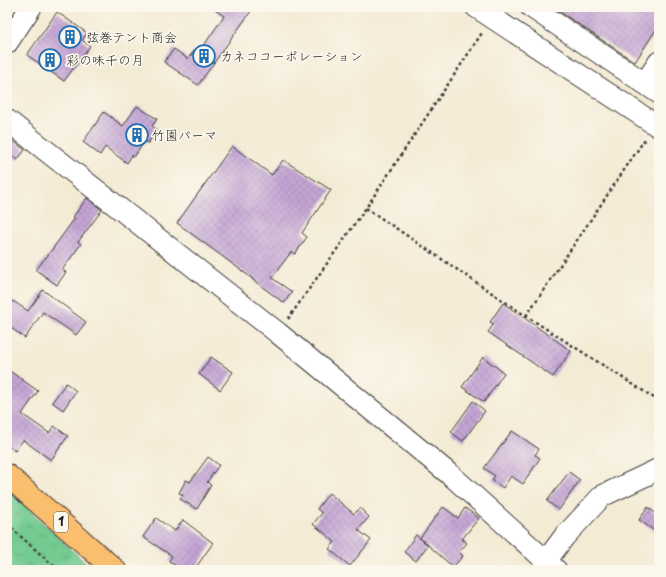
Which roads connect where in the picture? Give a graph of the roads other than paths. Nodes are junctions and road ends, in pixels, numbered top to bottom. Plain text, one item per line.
1 (30, 7) edge
2 (543, 10) edge
3 (484, 12) edge
4 (7, 42) edge
5 (659, 62) edge
6 (652, 88) edge
7 (7, 120) edge
8 (657, 126) edge
9 (659, 469) edge
10 (7, 474) edge
11 (551, 565) edge
12 (115, 570) edge

1 - 4 street
2 - 6 street
3 - 8 street
5 - 6 street
7 - 11 street
9 - 11 street
10 - 12 main road, 1

